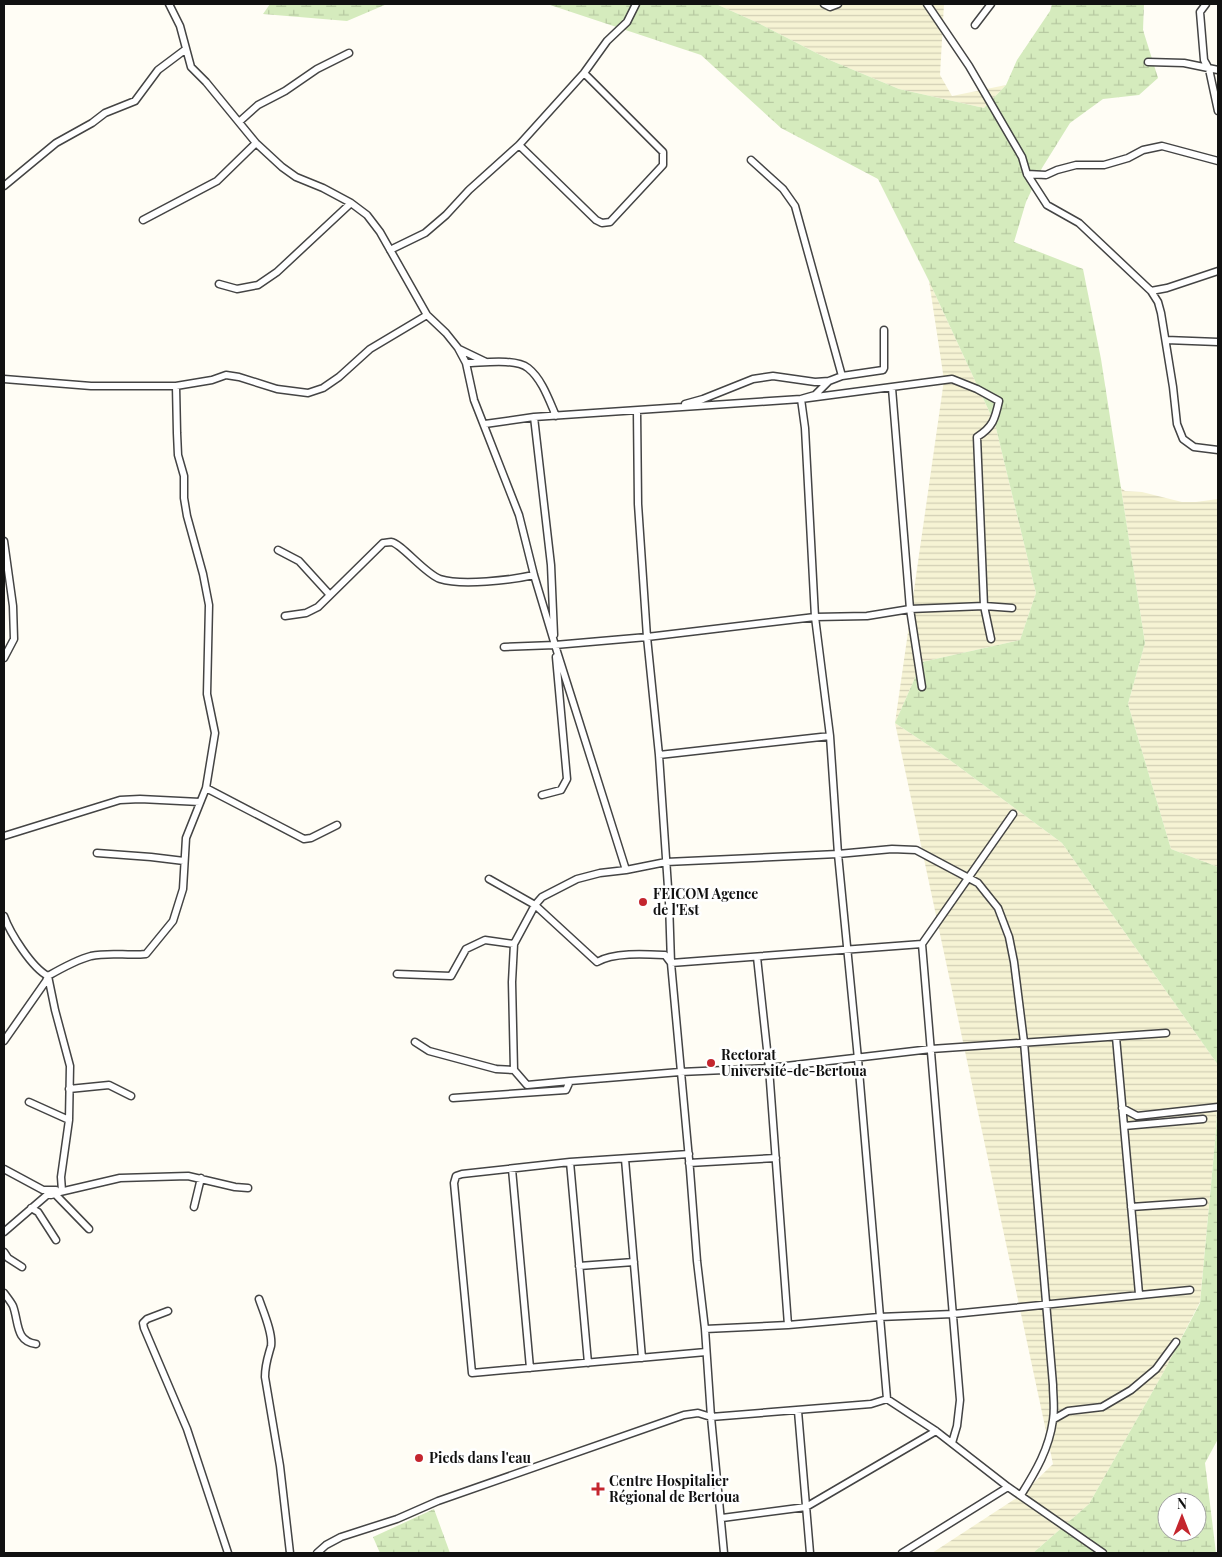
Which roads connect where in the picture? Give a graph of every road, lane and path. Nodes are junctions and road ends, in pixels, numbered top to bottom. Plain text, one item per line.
1 (169, 4) edge
2 (636, 4) edge
3 (824, 4) edge
4 (838, 4) edge
5 (927, 4) edge
6 (991, 4) edge
7 (1206, 4) edge
8 (976, 26) dead end
9 (186, 49) junction
10 (350, 53) dead end
11 (1148, 62) dead end
12 (1209, 69) junction
13 (1218, 70) edge
14 (584, 73) junction
15 (1218, 111) edge
16 (238, 122) junction
17 (256, 143) junction
18 (519, 145) junction
19 (751, 160) dead end
20 (1218, 161) edge
21 (1027, 174) junction
22 (4, 186) edge
23 (351, 203) junction
24 (143, 220) dead end
25 (390, 250) junction
26 (1218, 271) edge
27 (219, 284) dead end
28 (1151, 290) junction
29 (427, 314) junction
30 (884, 330) dead end
31 (1166, 340) junction
32 (1218, 342) edge
33 (458, 348) junction
34 (466, 363) junction
35 (487, 363) junction
36 (842, 376) junction
37 (4, 379) edge
38 (829, 381) junction
39 (176, 386) junction
40 (892, 388) junction
41 (801, 399) junction
42 (636, 411) junction
43 (556, 416) junction
44 (534, 417) junction
45 (485, 424) junction
46 (1218, 450) edge
47 (4, 542) edge
48 (278, 550) dead end
49 (534, 575) junction
50 (330, 595) junction
51 (984, 606) junction
52 (1012, 608) dead end
53 (910, 609) junction
54 (285, 616) dead end
55 (815, 617) junction
56 (647, 637) junction
57 (991, 639) dead end
58 (555, 645) junction
59 (504, 647) dead end
60 (4, 658) edge
61 (922, 687) dead end
62 (830, 736) junction
63 (659, 755) junction
64 (206, 788) junction
65 (542, 795) dead end
66 (200, 802) junction
67 (1013, 814) dead end
68 (337, 825) dead end
69 (4, 836) edge
70 (96, 853) dead end
71 (838, 854) junction
72 (184, 861) junction
73 (666, 862) junction
74 (626, 870) junction
75 (969, 878) junction
76 (490, 879) dead end
77 (535, 905) junction
78 (4, 916) edge
79 (6, 930) edge
80 (514, 944) junction
81 (922, 944) junction
82 (846, 950) junction
83 (757, 957) junction
84 (671, 963) junction
85 (398, 974) dead end
86 (48, 976) junction
87 (1166, 1033) dead end
88 (1116, 1037) junction
89 (4, 1041) edge
90 (415, 1042) dead end
91 (1024, 1042) junction
92 (931, 1049) junction
93 (858, 1059) junction
94 (769, 1068) junction
95 (514, 1070) junction
96 (680, 1072) junction
97 (570, 1081) junction
98 (69, 1089) junction
99 (131, 1096) dead end
100 (453, 1098) dead end
101 (29, 1102) dead end
102 (1218, 1107) edge
103 (1122, 1108) junction
104 (1202, 1119) dead end
105 (69, 1120) junction
106 (1124, 1126) junction
107 (689, 1154) junction
108 (776, 1158) junction
109 (625, 1159) junction
110 (570, 1162) junction
111 (689, 1163) junction
112 (4, 1169) edge
113 (512, 1169) junction
114 (201, 1178) junction
115 (248, 1188) dead end
116 (62, 1191) junction
117 (47, 1195) junction
118 (1203, 1202) dead end
119 (194, 1206) dead end
120 (1131, 1206) junction
121 (31, 1208) junction
122 (89, 1229) dead end
123 (4, 1232) edge
124 (56, 1240) dead end
125 (4, 1252) edge
126 (634, 1262) junction
127 (579, 1266) junction
128 (22, 1267) dead end
129 (1190, 1290) dead end
130 (4, 1293) edge
131 (1139, 1294) junction
132 (259, 1299) dead end
133 (1046, 1305) junction
134 (168, 1311) dead end
135 (953, 1314) junction
136 (879, 1317) junction
137 (788, 1325) junction
138 (705, 1329) junction
139 (1176, 1342) dead end
140 (36, 1344) dead end
141 (706, 1352) junction
142 (642, 1358) junction
143 (588, 1363) junction
144 (530, 1368) junction
145 (887, 1400) junction
146 (798, 1411) junction
147 (711, 1417) junction
148 (1054, 1419) junction
149 (936, 1430) junction
150 (952, 1443) junction
151 (1008, 1487) junction
152 (1020, 1495) junction
153 (806, 1507) junction
154 (722, 1518) junction
155 (228, 1553) edge
156 (290, 1553) edge
157 (317, 1553) edge
158 (724, 1553) edge
159 (810, 1553) edge
160 (902, 1553) edge
161 (1103, 1553) edge

1 - 9 street
2 - 14 street
3 - 4 street
5 - 21 street
6 - 8 street
7 - 12 street
9 - 16 street
9 - 22 street
10 - 16 street
11 - 12 street
12 - 13 street
12 - 15 street
14 - 18 street
14 - 18 street
16 - 17 street
17 - 23 street
17 - 24 street
18 - 25 street
19 - 36 street
20 - 21 street
21 - 28 street
23 - 25 street
23 - 27 street
25 - 29 street
26 - 28 street
28 - 31 street
29 - 33 street
29 - 39 street
30 - 36 street
31 - 32 street
31 - 46 street
33 - 34 street
33 - 35 street
34 - 35 street
34 - 45 street
35 - 43 street
36 - 38 street
37 - 39 street
38 - 41 street
38 - 42 street
39 - 64 street
40 - 41 street
40 - 51 street
40 - 53 street
41 - 42 street
41 - 55 street
42 - 43 street
42 - 56 street
43 - 44 street
44 - 45 street
44 - 58 street
45 - 49 street
47 - 60 street
48 - 50 street
49 - 50 street
49 - 58 street
50 - 54 street
51 - 52 street
51 - 53 street
51 - 57 street
53 - 55 street
53 - 61 street
55 - 56 street
55 - 62 street
56 - 58 street
56 - 63 street
58 - 59 street
58 - 65 street
58 - 74 street
62 - 63 street
62 - 71 street
63 - 73 street
64 - 66 street
64 - 68 street
66 - 69 street
66 - 72 street
67 - 75 street
70 - 72 street
71 - 73 street
71 - 75 street
71 - 82 street
72 - 86 street
73 - 74 street
73 - 84 street
74 - 77 street
75 - 81 street
75 - 91 street
76 - 77 street
77 - 80 street
77 - 84 street
78 - 79 street
79 - 86 street
80 - 85 street
80 - 95 street
81 - 82 street
81 - 92 street
82 - 83 street
82 - 93 street
83 - 84 street
83 - 94 street
84 - 96 street
86 - 89 street
86 - 98 street
87 - 88 street
88 - 91 street
88 - 103 street
90 - 95 street
91 - 92 street
91 - 133 street
92 - 93 street
92 - 135 street
93 - 94 street
93 - 136 street
94 - 96 street
94 - 108 street
95 - 97 street
96 - 97 street
96 - 107 street
97 - 100 street
98 - 99 street
98 - 105 street
101 - 105 street
102 - 103 street
103 - 106 street
104 - 106 street
105 - 116 street
106 - 120 street
107 - 109 street
107 - 111 street
108 - 111 street
108 - 137 street
109 - 110 street
109 - 126 street
110 - 113 street
110 - 127 street
111 - 138 street
112 - 116 street
113 - 144 street
113 - 144 street
114 - 115 street
114 - 116 street
114 - 119 street
116 - 117 street
117 - 121 street
117 - 122 street
118 - 120 street
120 - 131 street
121 - 123 street
121 - 124 street
125 - 128 street
126 - 127 street
126 - 142 street
127 - 143 street
129 - 131 street
130 - 140 street
131 - 133 street
132 - 156 street
133 - 135 street
133 - 148 street
134 - 155 street
135 - 136 street
135 - 150 street
136 - 137 street
136 - 145 street
137 - 138 street
138 - 141 street
139 - 148 street
141 - 142 street
141 - 147 street
142 - 143 street
143 - 144 street
145 - 146 street
145 - 149 street
146 - 147 street
146 - 153 street
147 - 154 street
147 - 157 street
148 - 152 street
149 - 150 street
149 - 153 street
150 - 151 street
151 - 152 street
151 - 160 street
152 - 161 street
153 - 154 street
153 - 159 street
154 - 158 street

